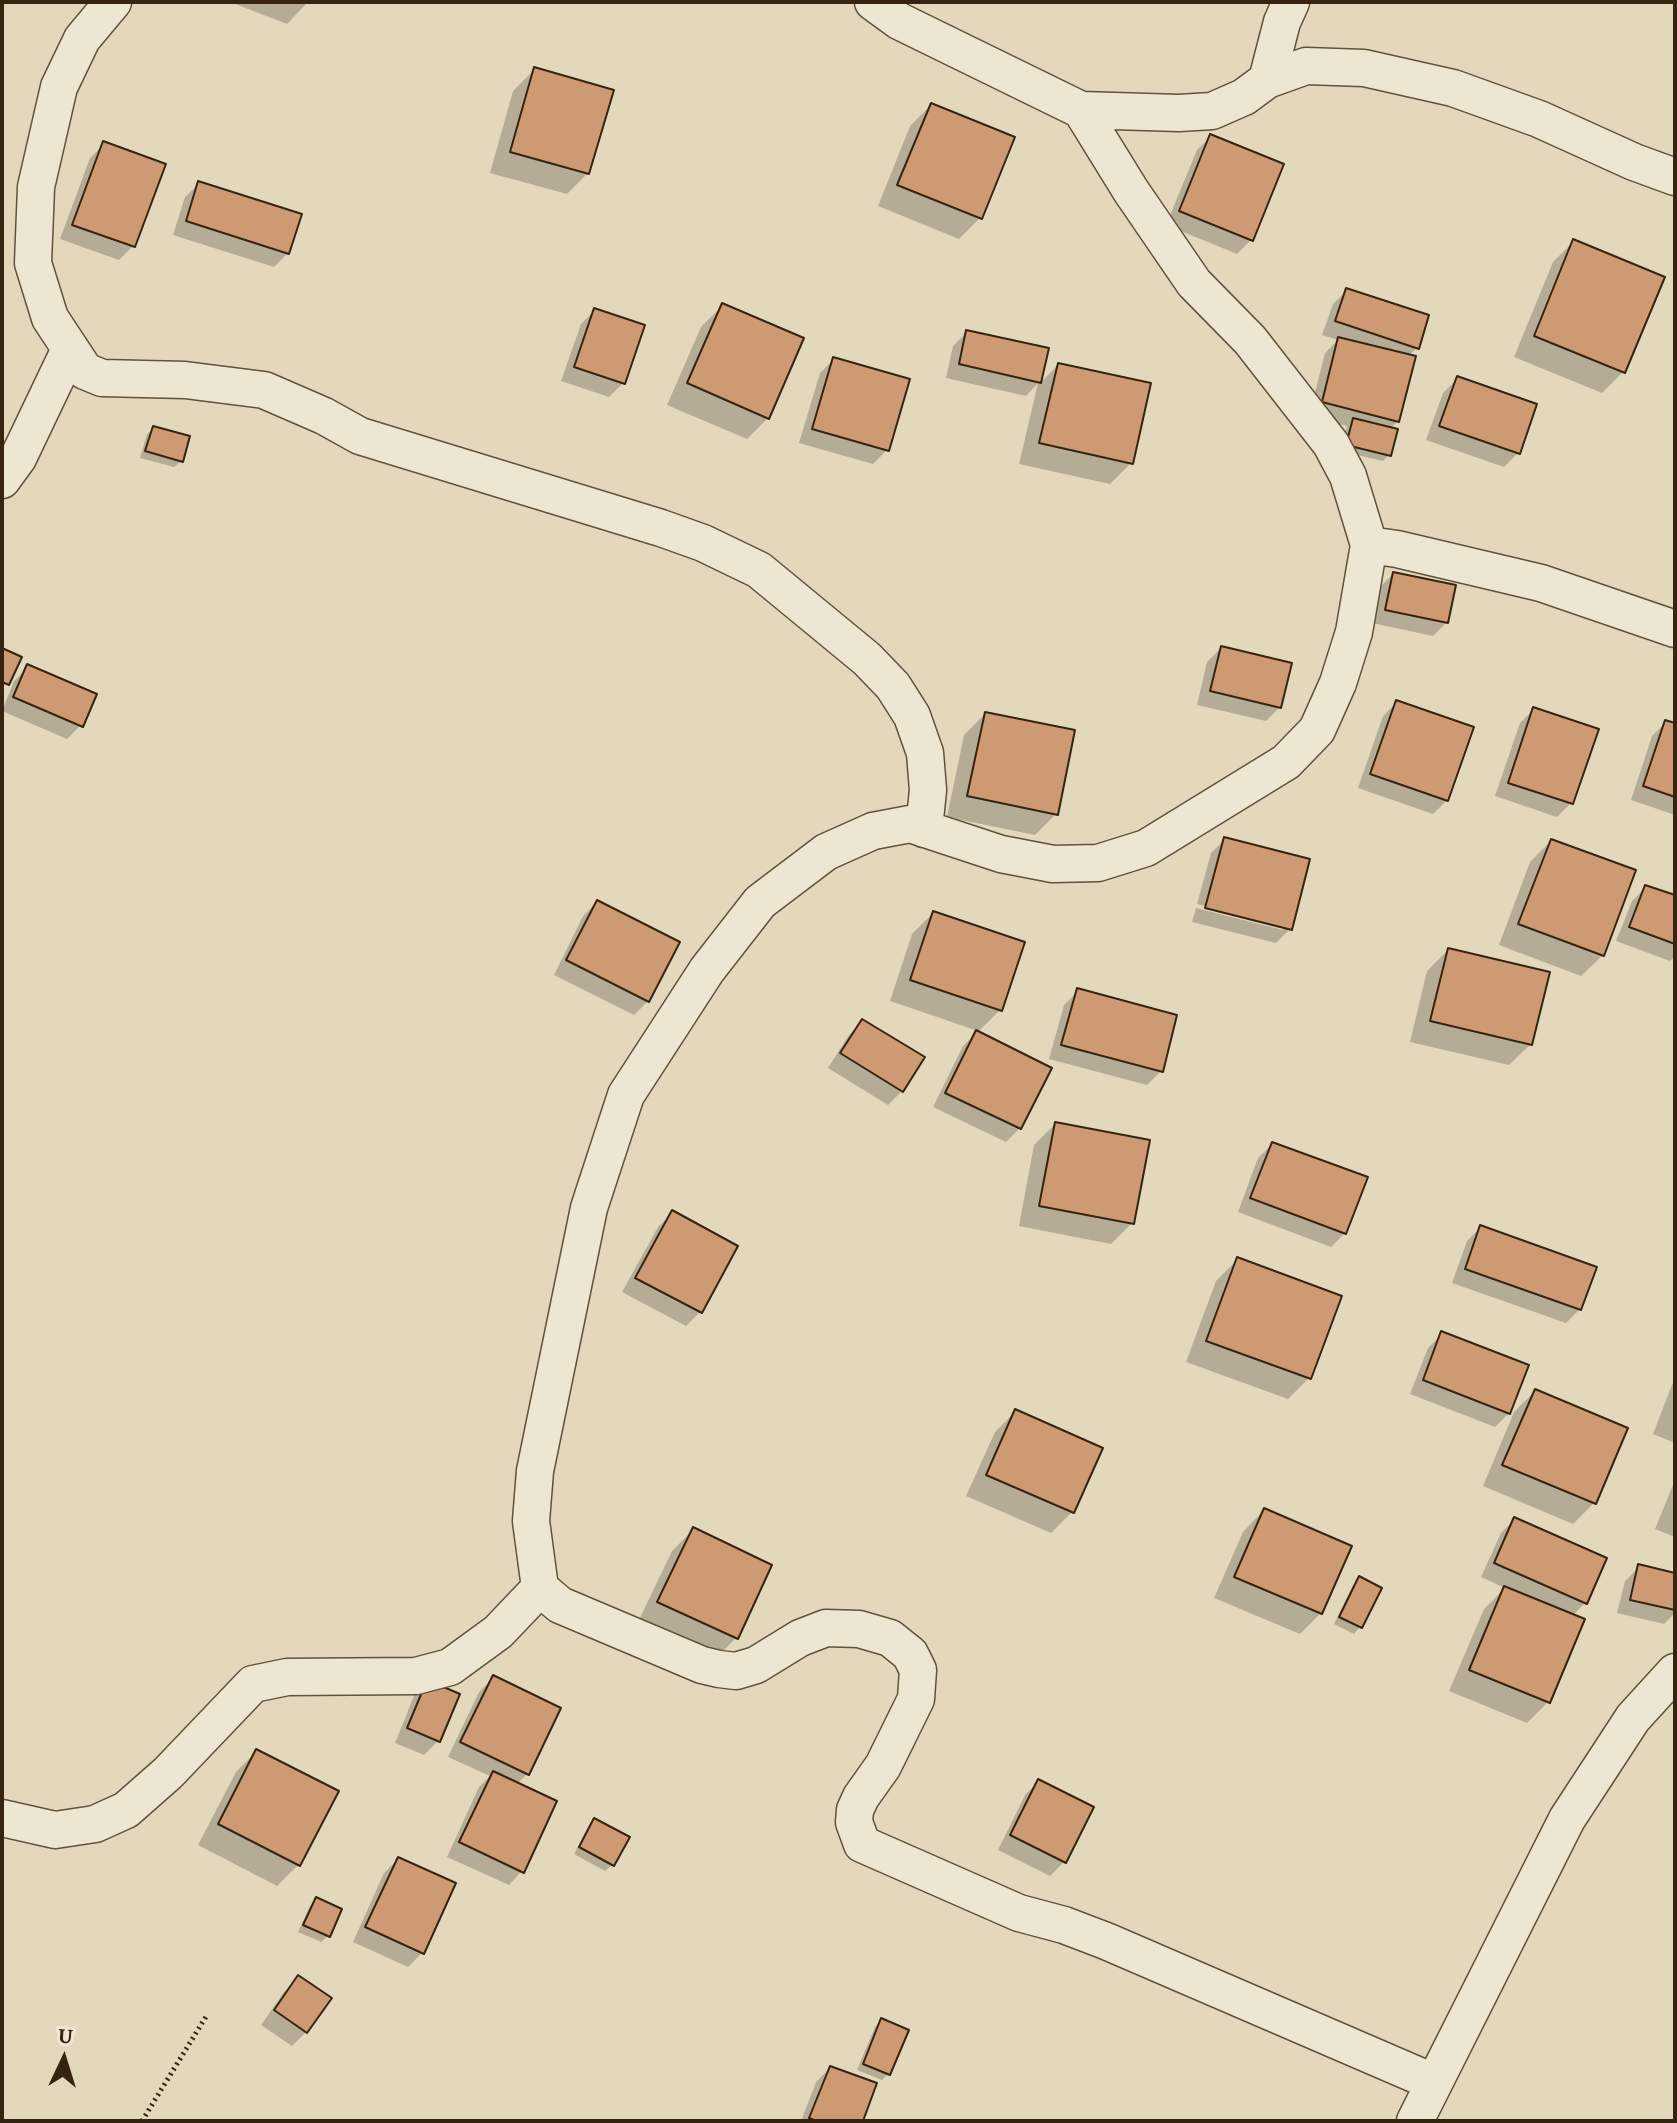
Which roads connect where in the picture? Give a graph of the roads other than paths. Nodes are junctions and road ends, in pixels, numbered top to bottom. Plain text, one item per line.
1 (113, 2) edge
2 (873, 2) edge
3 (1291, 2) edge
4 (1267, 80) junction
5 (1081, 110) junction
6 (1675, 177) edge
7 (70, 349) junction
8 (2, 480) edge
9 (1369, 545) junction
10 (1675, 629) edge
11 (924, 829) junction
12 (540, 1588) junction
13 (1675, 1672) edge
14 (2, 1818) edge
15 (1433, 2082) junction
16 (1415, 2121) edge

1 - 7 street
2 - 5 street
3 - 4 street
4 - 5 street
4 - 6 street
5 - 9 street
7 - 8 street
7 - 11 street
9 - 10 street
9 - 11 street
11 - 12 street
12 - 14 street
12 - 15 street
13 - 15 street
15 - 16 street

